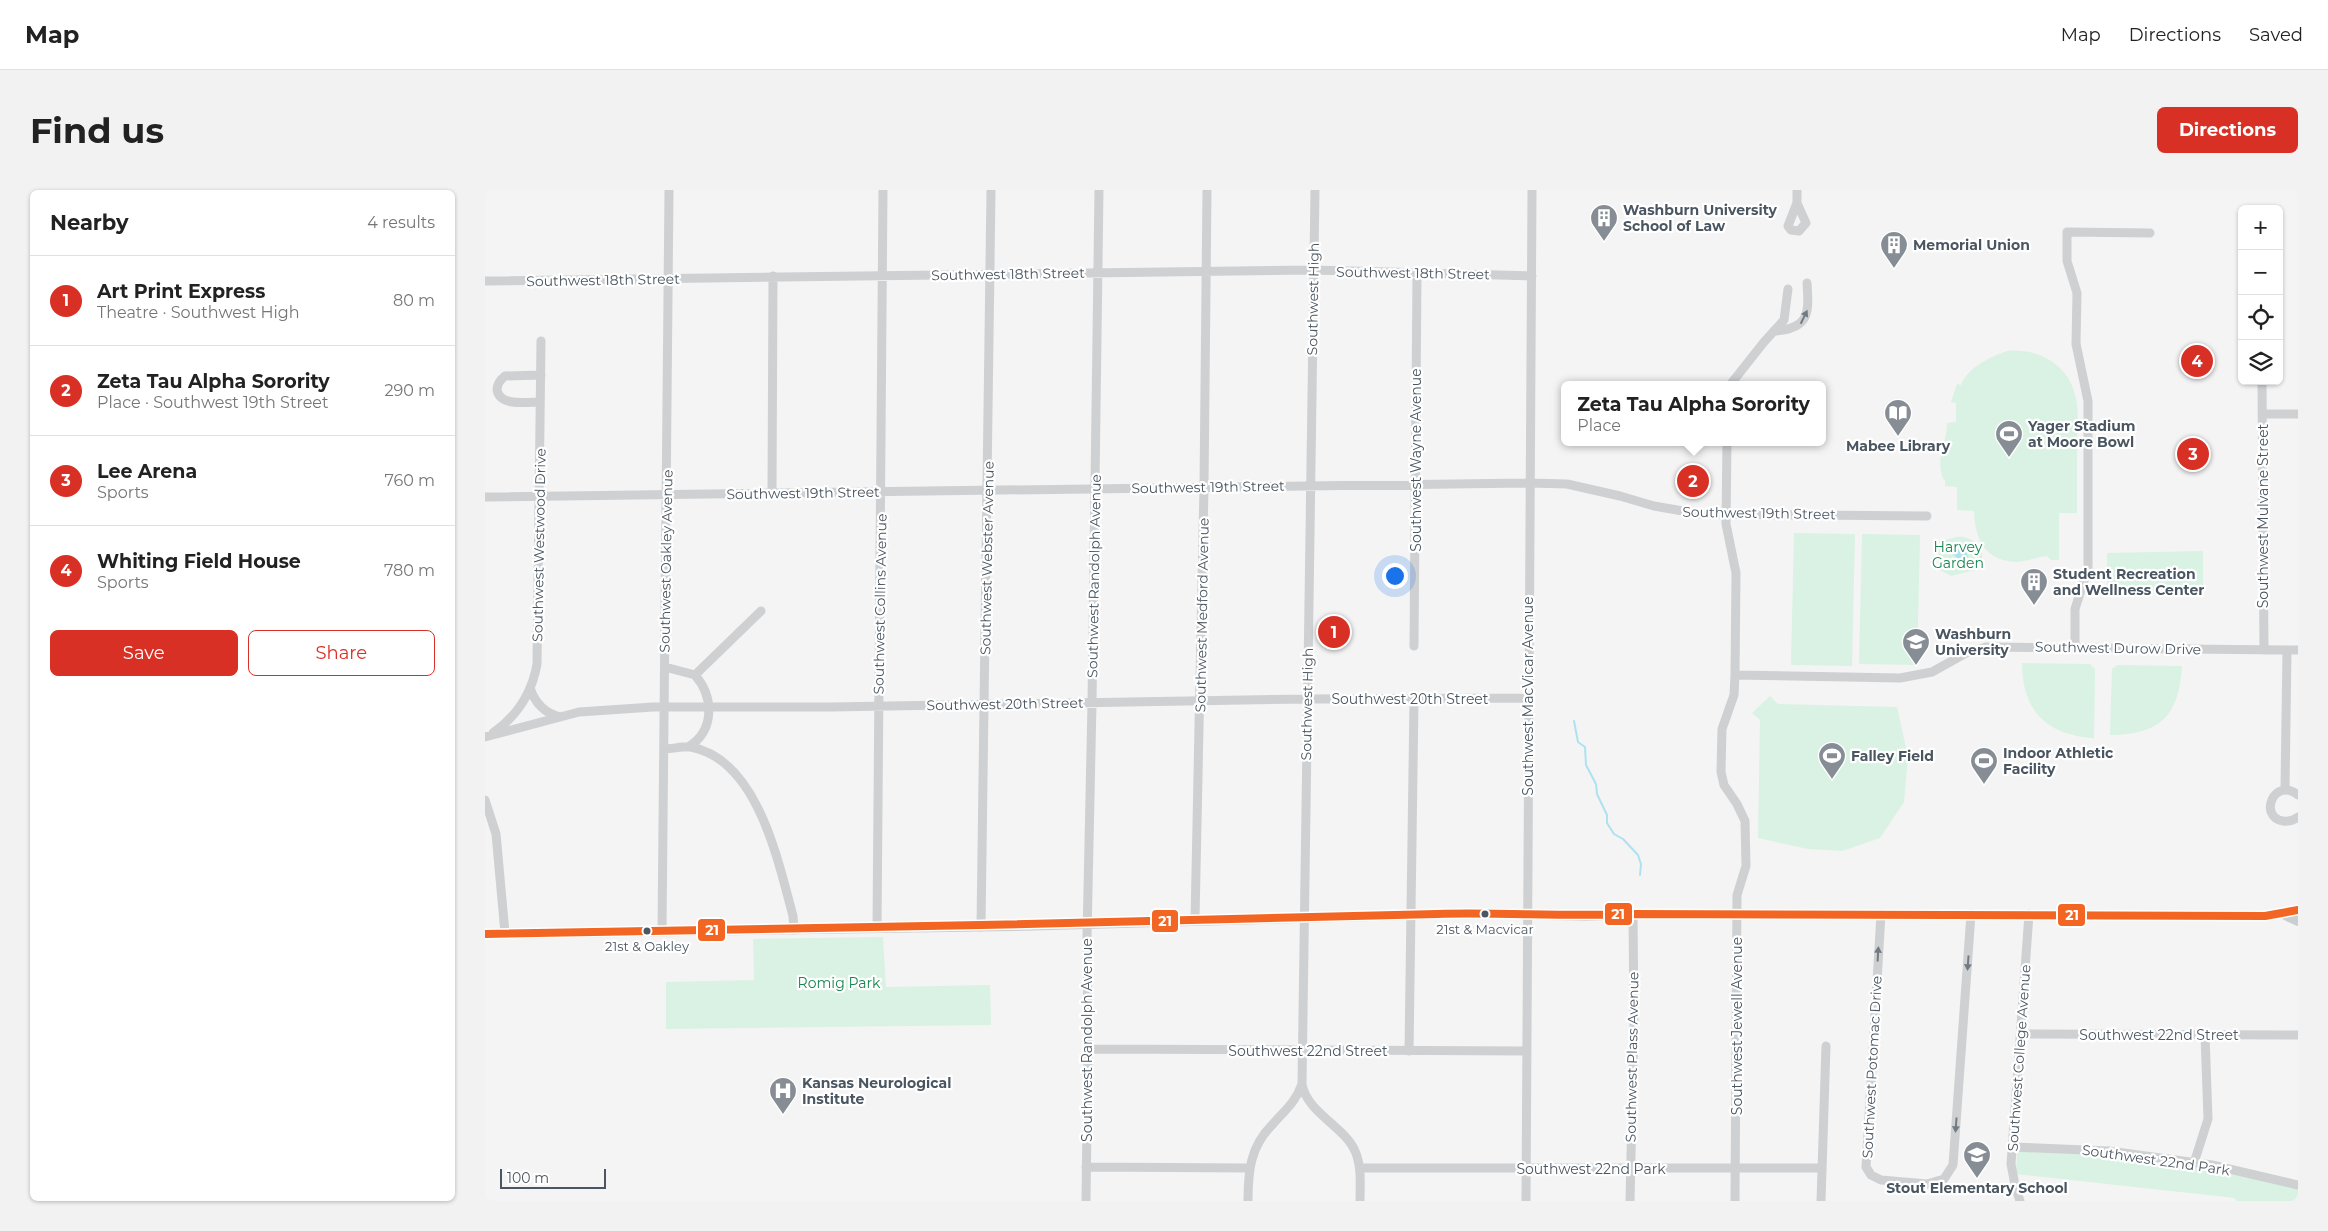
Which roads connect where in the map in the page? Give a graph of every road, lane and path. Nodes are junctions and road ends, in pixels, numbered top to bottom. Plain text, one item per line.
1 (669, 190) edge
2 (883, 190) edge
3 (991, 190) edge
4 (1099, 190) edge
5 (1207, 190) edge
6 (1315, 190) edge
7 (1532, 190) edge
8 (1797, 190) edge
9 (1797, 203) dead end
10 (2150, 233) dead end
11 (1313, 270) junction
12 (1205, 272) junction
13 (1098, 273) junction
14 (990, 274) junction
15 (1417, 274) junction
16 (882, 275) junction
17 (773, 276) junction
18 (1532, 276) junction
19 (668, 280) junction
20 (485, 281) edge
21 (1807, 283) dead end
22 (1788, 289) dead end
23 (1775, 331) junction
24 (541, 340) dead end
25 (541, 375) junction
26 (1733, 381) edge
27 (2262, 385) edge
28 (540, 402) junction
29 (2262, 414) junction
30 (2298, 414) edge
31 (1727, 446) edge
32 (1530, 483) junction
33 (1415, 484) junction
34 (1310, 486) junction
35 (1204, 487) junction
36 (1095, 489) junction
37 (988, 490) junction
38 (881, 492) junction
39 (772, 493) junction
40 (667, 495) junction
41 (539, 496) junction
42 (485, 497) edge
43 (1725, 514) junction
44 (1927, 516) dead end
45 (761, 611) dead end
46 (1414, 646) dead end
47 (2075, 647) junction
48 (2264, 650) junction
49 (2287, 650) junction
50 (2298, 650) edge
51 (665, 667) junction
52 (695, 675) junction
53 (1735, 675) junction
54 (530, 688) junction
55 (1528, 698) junction
56 (1307, 699) junction
57 (1414, 700) junction
58 (1200, 701) junction
59 (1092, 703) junction
60 (985, 705) junction
61 (879, 706) junction
62 (664, 707) junction
63 (709, 707) junction
64 (560, 717) junction
65 (485, 737) edge
66 (688, 747) junction
67 (664, 749) junction
68 (2285, 790) junction
69 (2298, 795) edge
70 (485, 800) edge
71 (2298, 816) edge
72 (2298, 910) edge
73 (2281, 913) junction
74 (1527, 914) junction
75 (1633, 914) junction
76 (1737, 914) junction
77 (1881, 914) junction
78 (1971, 914) junction
79 (2029, 914) junction
80 (1411, 916) junction
81 (1303, 917) junction
82 (1195, 920) junction
83 (2298, 921) edge
84 (1088, 923) junction
85 (981, 926) junction
86 (877, 928) junction
87 (794, 930) junction
88 (662, 931) junction
89 (505, 933) junction
90 (485, 934) edge
91 (2021, 1034) junction
92 (2205, 1035) junction
93 (2298, 1035) edge
94 (1826, 1046) dead end
95 (1088, 1049) junction
96 (1302, 1051) junction
97 (1409, 1051) junction
98 (1527, 1052) junction
99 (1302, 1084) junction
100 (2013, 1147) junction
101 (2194, 1163) junction
102 (1086, 1167) junction
103 (1249, 1168) junction
104 (1361, 1168) junction
105 (1822, 1168) junction
106 (1526, 1169) junction
107 (1630, 1169) junction
108 (1735, 1169) junction
109 (2298, 1185) edge
110 (1086, 1201) edge
111 (1248, 1201) edge
112 (1361, 1201) edge
113 (1526, 1201) edge
114 (1630, 1201) edge
115 (1735, 1201) edge
116 (1821, 1201) edge
117 (2020, 1201) edge

1 - 19 street, Southwest Oakley Avenue
2 - 16 street, Southwest Collins Avenue
3 - 14 street, Southwest Webster Avenue
4 - 13 street, Southwest Randolph Avenue
5 - 12 street, Southwest Medford Avenue
6 - 11 street, Southwest High
7 - 18 street, Southwest MacVicar Avenue
8 - 9 street
10 - 47 street
11 - 12 street, Southwest 18th Street
11 - 15 street, Southwest 18th Street
11 - 34 street, Southwest High
12 - 13 street, Southwest 18th Street
12 - 35 street, Southwest Medford Avenue
13 - 14 street, Southwest 18th Street
13 - 36 street, Southwest Randolph Avenue
14 - 16 street, Southwest 18th Street
14 - 37 street, Southwest Webster Avenue
15 - 18 street, Southwest 18th Street
15 - 33 street, Southwest Wayne Avenue
16 - 17 street, Southwest 18th Street
16 - 38 street, Southwest Collins Avenue
17 - 19 street, Southwest 18th Street
17 - 39 street
18 - 32 street, Southwest MacVicar Avenue
19 - 20 street, Southwest 18th Street
19 - 40 street, Southwest Oakley Avenue
23 -> 21 street
22 - 23 street
23 - 26 street
24 - 25 street, Southwest Westwood Drive
25 - 28 street, Southwest Westwood Drive
25 - 28 street
27 - 29 street, Southwest Mulvane Street
28 - 41 street, Southwest Westwood Drive
29 - 30 street
29 - 48 street, Southwest Mulvane Street
31 - 43 street, Southwest Jewell Avenue
32 - 33 street, Southwest 19th Street
32 - 43 street, Southwest 19th Street
32 - 55 street, Southwest MacVicar Avenue
33 - 34 street, Southwest 19th Street
33 - 46 street, Southwest Wayne Avenue
34 - 35 street, Southwest 19th Street
34 - 56 street, Southwest High
35 - 36 street, Southwest 19th Street
35 - 58 street, Southwest Medford Avenue
36 - 37 street, Southwest 19th Street
36 - 59 street, Southwest Randolph Avenue
37 - 38 street, Southwest 19th Street
37 - 60 street, Southwest Webster Avenue
38 - 39 street, Southwest 19th Street
38 - 61 street, Southwest Collins Avenue
39 - 40 street, Southwest 19th Street
40 - 41 street, Southwest 19th Street
40 - 51 street, Southwest Oakley Avenue
41 - 42 street, Southwest 19th Street
41 - 54 street, Southwest Westwood Drive
43 - 44 street, Southwest 19th Street
43 - 53 street, Southwest Jewell Avenue
45 - 52 street
47 - 48 street, Southwest Durow Drive
47 - 53 street, Southwest Durow Drive
48 - 49 street, Southwest Durow Drive
49 - 50 street, Southwest Durow Drive
49 - 68 street
51 - 52 street
51 - 62 street, Southwest Oakley Avenue
52 - 63 street
53 - 76 street, Southwest Jewell Avenue
54 - 64 street
54 - 65 street, Southwest Westwood Drive
55 - 57 street, Southwest 20th Street
55 - 74 street, Southwest MacVicar Avenue
56 - 57 street, Southwest 20th Street
56 - 58 street, Southwest 20th Street
56 - 81 street, Southwest High
57 - 80 street
58 - 59 street, Southwest 20th Street
58 - 82 street, Southwest Medford Avenue
59 - 60 street, Southwest 20th Street
59 - 84 street, Southwest Randolph Avenue
60 - 61 street, Southwest 20th Street
60 - 85 street, Southwest Webster Avenue
61 - 63 street, Southwest 20th Street
61 - 86 street, Southwest Collins Avenue
62 - 63 street, Southwest 20th Street
62 - 64 street, Southwest 20th Street
62 - 67 street, Southwest Oakley Avenue
63 - 66 street
64 - 65 street, Southwest 20th Street
66 - 67 street
66 - 87 street
67 - 88 street, Southwest Oakley Avenue
68 - 69 street
68 - 71 street
70 - 89 street
72 - 73 main road
73 - 79 main road
73 - 83 main road
74 - 75 main road
74 - 80 main road
74 - 98 street, Southwest MacVicar Avenue
75 - 76 main road
75 - 107 street, Southwest Plass Avenue
76 - 77 main road
76 - 108 street, Southwest Jewell Avenue
77 - 78 main road
78 -> 77 street, Southwest Potomac Drive
78 - 79 main road
79 - 91 street, Southwest College Avenue
80 - 81 main road
80 - 97 street
81 - 82 main road
81 - 96 street, Southwest High
82 - 84 main road
84 - 85 main road
84 - 95 street, Southwest Randolph Avenue
85 - 86 main road
86 - 87 main road
87 - 88 main road
88 - 89 main road
89 - 90 main road
91 - 92 street, Southwest 22nd Street
91 - 100 street, Southwest College Avenue
92 - 93 street, Southwest 22nd Street
92 - 101 street
94 - 105 street
95 - 96 street, Southwest 22nd Street
95 - 102 street, Southwest Randolph Avenue
96 - 97 street, Southwest 22nd Street
96 - 99 street, Southwest High
97 - 98 street, Southwest 22nd Street
98 - 106 street, Southwest MacVicar Avenue
99 - 103 street, Southwest High
99 - 104 street
100 - 101 street, Southwest 22nd Park
100 - 117 street, Southwest College Avenue
101 - 109 street, Southwest 22nd Park
102 - 103 street
102 - 110 street, Southwest Randolph Avenue
103 - 111 street, Southwest High
104 - 106 street, Southwest 22nd Park
104 - 112 street
105 - 108 street, Southwest 22nd Park
105 - 116 street
106 - 107 street, Southwest 22nd Park
106 - 113 street, Southwest MacVicar Avenue
107 - 108 street, Southwest 22nd Park
107 - 114 street, Southwest Plass Avenue
108 - 115 street, Southwest Jewell Avenue

